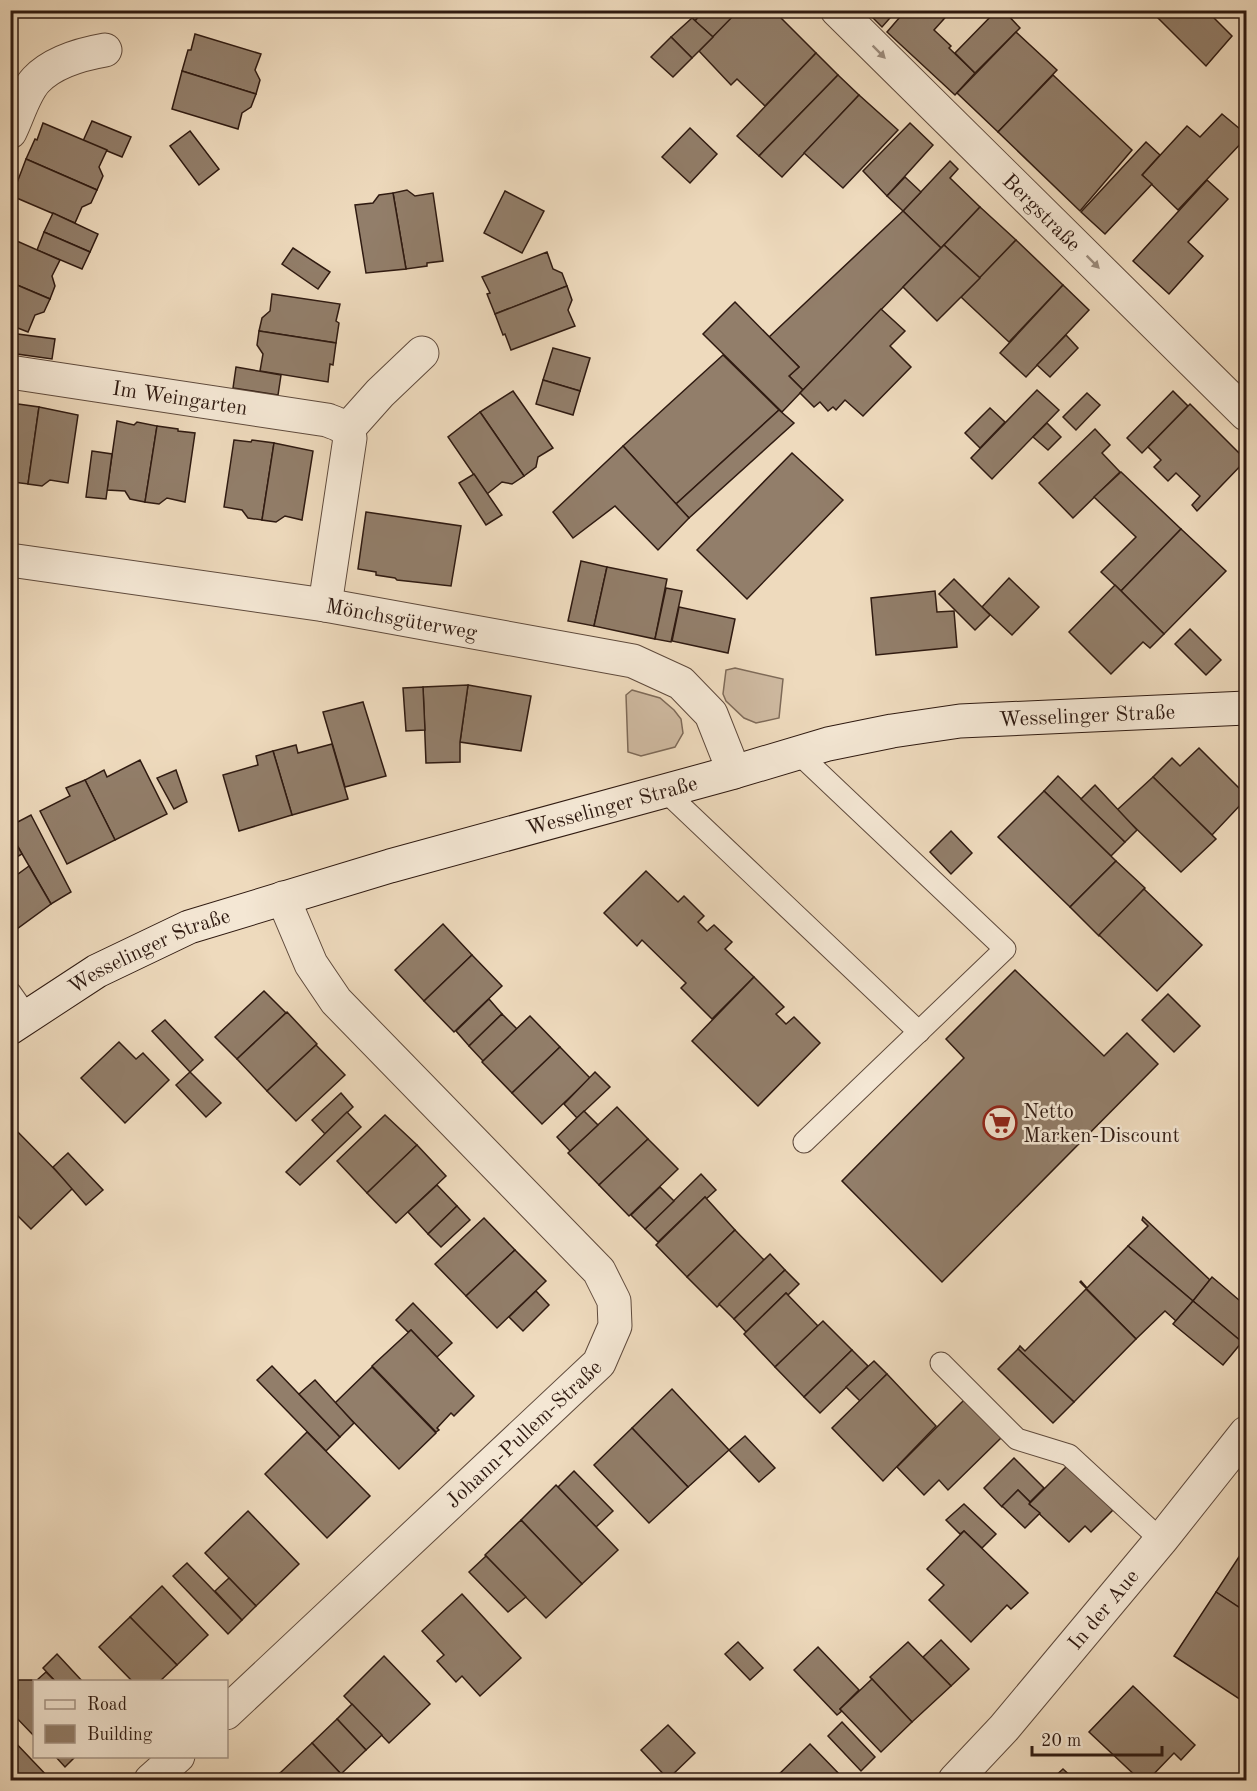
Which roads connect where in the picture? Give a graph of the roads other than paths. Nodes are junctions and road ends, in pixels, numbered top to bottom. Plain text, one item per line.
1 (837, 10) edge
2 (105, 50) dead end
3 (10, 132) edge
4 (422, 353) dead end
5 (10, 372) edge
6 (1246, 414) edge
7 (347, 430) junction
8 (10, 560) edge
9 (325, 605) junction
10 (1246, 708) edge
11 (798, 753) junction
12 (734, 772) junction
13 (665, 791) junction
14 (283, 898) junction
15 (16, 1012) edge
16 (919, 1032) junction
17 (804, 1142) dead end
18 (940, 1363) dead end
19 (1246, 1433) edge
20 (1161, 1540) junction
21 (228, 1711) edge
22 (176, 1758) edge
23 (151, 1780) edge
24 (955, 1780) edge

1 -> 6 street, Bergstraße
2 - 3 street
4 - 7 street
5 - 7 street, Im Weingarten
7 - 9 street
8 - 9 street, Mönchsgüterweg
9 - 12 street, Mönchsgüterweg
10 - 11 street, Wesselinger Straße
11 - 12 street, Wesselinger Straße
11 - 16 lane
12 - 13 street, Wesselinger Straße
13 - 14 street, Wesselinger Straße
13 - 16 lane
14 - 15 street, Wesselinger Straße
14 - 21 street, Johann-Pullem-Straße
16 - 17 lane
18 - 20 lane
19 - 20 street, In der Aue
20 - 24 street, In der Aue
22 - 23 street

